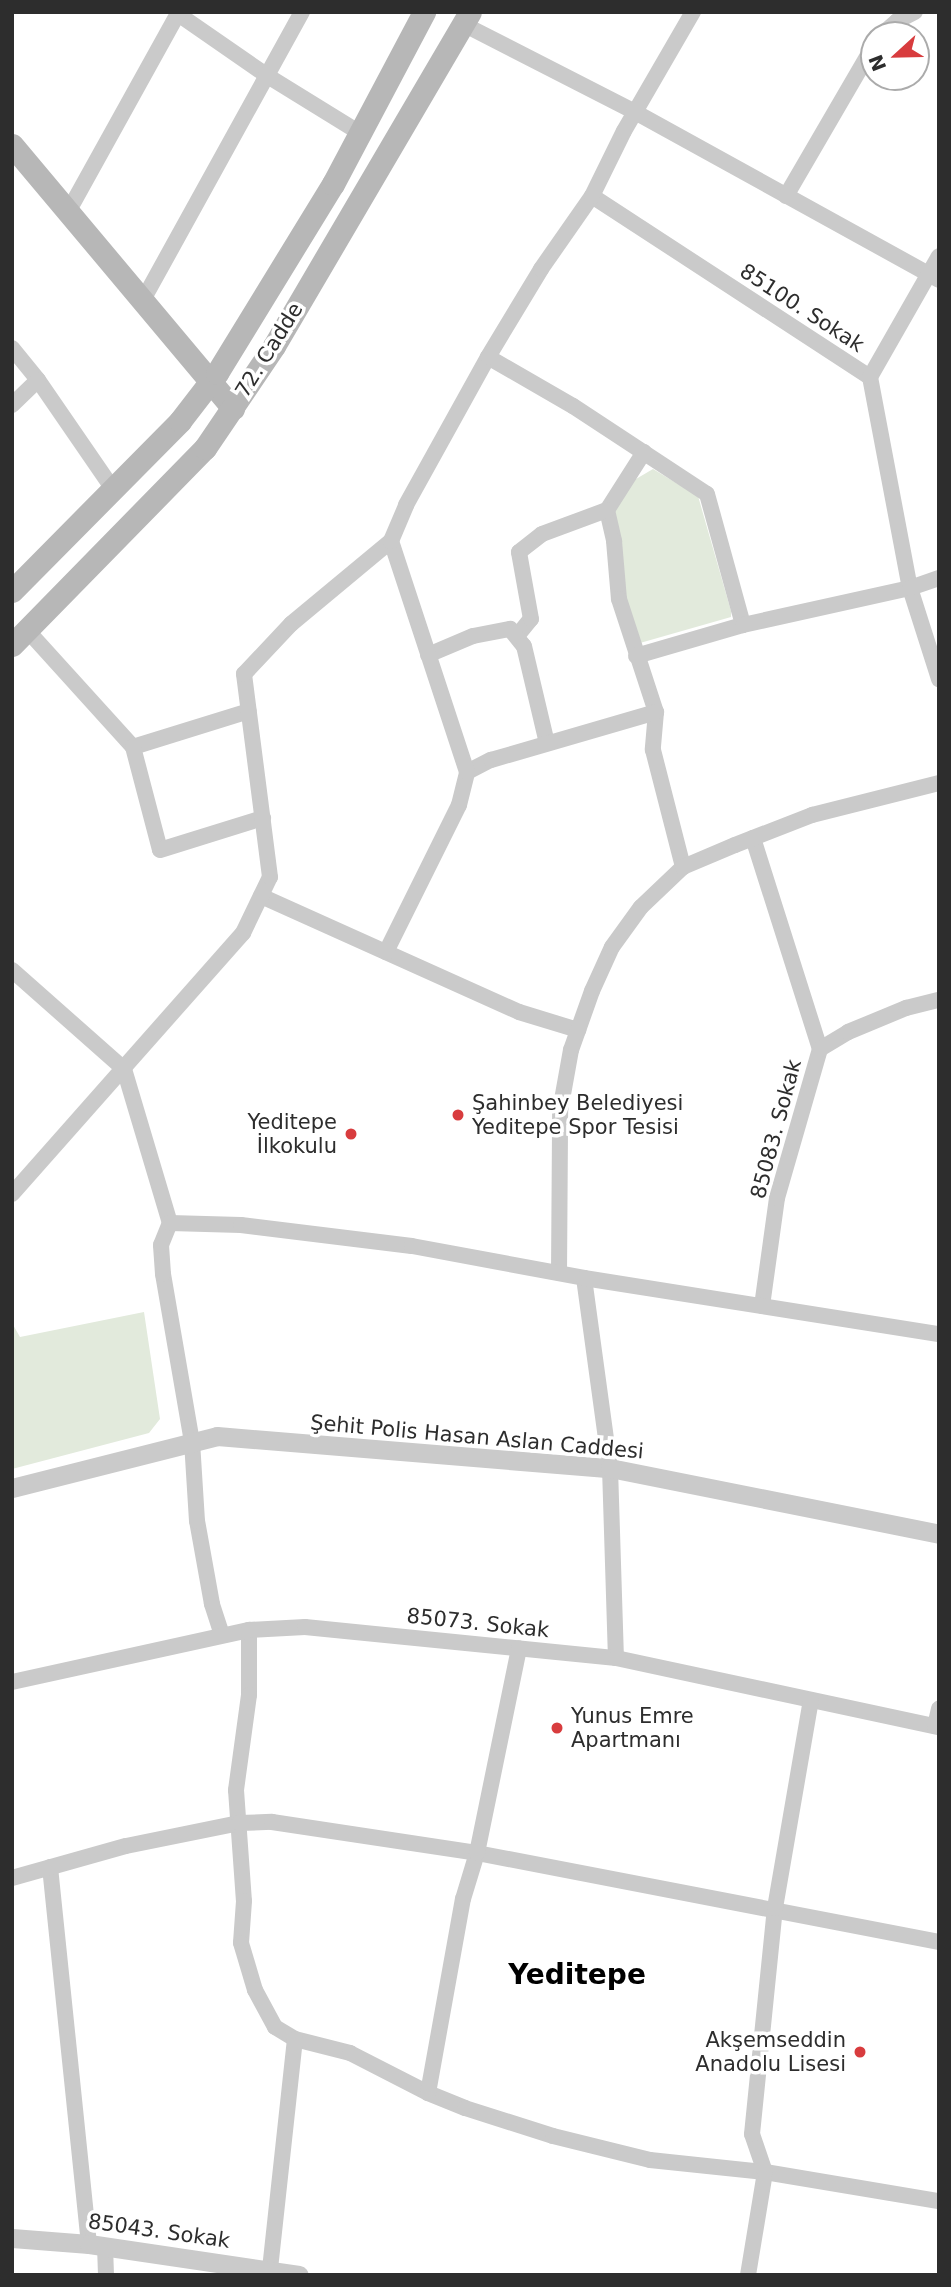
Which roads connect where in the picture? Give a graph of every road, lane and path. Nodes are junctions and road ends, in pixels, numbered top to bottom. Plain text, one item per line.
1 (302, 12) edge
2 (424, 12) edge
3 (693, 12) edge
4 (915, 12) edge
5 (179, 13) edge
6 (467, 18) edge
7 (897, 21) edge
8 (860, 69) edge
9 (266, 75) junction
10 (635, 112) junction
11 (360, 133) junction
12 (16, 156) edge
13 (592, 196) junction
14 (786, 196) junction
15 (68, 212) junction
16 (939, 256) edge
17 (934, 277) edge
18 (143, 300) junction
19 (12, 348) edge
20 (488, 357) junction
21 (870, 377) junction
22 (38, 380) junction
23 (211, 381) junction
24 (12, 405) edge
25 (233, 408) junction
26 (644, 452) junction
27 (113, 489) junction
28 (607, 510) junction
29 (391, 541) junction
30 (939, 578) edge
31 (910, 588) junction
32 (12, 591) edge
33 (743, 625) junction
34 (517, 636) junction
35 (20, 637) edge
36 (428, 655) junction
37 (636, 656) junction
38 (939, 679) edge
39 (249, 711) junction
40 (656, 712) junction
41 (547, 743) junction
42 (133, 747) junction
43 (467, 772) junction
44 (939, 783) edge
45 (263, 818) junction
46 (753, 838) junction
47 (683, 867) junction
48 (261, 896) junction
49 (386, 952) junction
50 (12, 970) edge
51 (939, 1000) edge
52 (579, 1030) junction
53 (820, 1049) junction
54 (124, 1069) junction
55 (12, 1195) edge
56 (170, 1223) junction
57 (559, 1273) junction
58 (584, 1278) junction
59 (762, 1306) junction
60 (939, 1317) edge
61 (938, 1334) edge
62 (192, 1442) junction
63 (610, 1468) junction
64 (12, 1489) edge
65 (939, 1534) edge
66 (249, 1630) junction
67 (222, 1636) junction
68 (519, 1648) junction
69 (616, 1658) junction
70 (12, 1682) edge
71 (811, 1700) junction
72 (939, 1708) edge
73 (937, 1726) edge
74 (239, 1823) junction
75 (477, 1853) junction
76 (50, 1867) junction
77 (12, 1878) edge
78 (775, 1908) junction
79 (939, 1942) edge
80 (295, 2039) junction
81 (428, 2093) junction
82 (765, 2172) junction
83 (939, 2201) edge
84 (12, 2238) edge
85 (97, 2245) junction
86 (270, 2269) junction
87 (239, 2270) edge
88 (106, 2275) edge
89 (299, 2275) edge
90 (748, 2275) edge

1 - 9 street
2 - 11 main road
3 - 10 street
4 - 7 street
5 - 9 street
5 - 15 street
6 - 10 street
6 - 25 main road, 72. Cadde
8 - 14 street
9 - 11 street
9 - 18 street
10 - 13 street
10 - 14 street
11 - 23 main road
12 - 15 main road
13 - 20 street
13 - 21 street, 85100. Sokak
14 - 17 street
15 - 18 main road
16 - 17 street
17 - 21 street
18 - 23 main road
19 - 22 street
20 - 26 street
20 - 29 street
21 - 31 street, 85100. Sokak
22 - 24 street
22 - 27 street
23 - 25 main road
23 - 27 main road
25 - 35 main road, 72. Cadde
26 - 28 street
26 - 33 street
27 - 32 main road
28 - 34 street
28 - 37 street
29 - 36 street
29 - 39 street
30 - 31 street
31 - 33 street
31 - 38 street, 85100. Sokak
33 - 37 street
34 - 36 street
34 - 41 street
35 - 42 street
36 - 43 street
37 - 40 street
39 - 42 street
39 - 45 street
40 - 41 street
40 - 47 street
41 - 43 street
42 - 45 street
43 - 49 street
44 - 46 street
45 - 48 street
46 - 47 street
46 - 53 street
47 - 52 street
48 - 49 street
48 - 54 street
49 - 52 street
50 - 54 street
51 - 53 street, 85083. Sokak
52 - 57 street
53 - 59 street, 85083. Sokak
54 - 55 street
54 - 56 street
56 - 57 street
56 - 62 street
57 - 58 street
58 - 59 street
58 - 63 street
59 - 61 street
60 - 61 street
62 - 63 street, Şehit Polis Hasan Aslan Caddesi
62 - 64 street, Şehit Polis Hasan Aslan Caddesi
62 - 67 street
63 - 65 street, Şehit Polis Hasan Aslan Caddesi
63 - 69 street
66 - 67 street, 85073. Sokak
66 - 68 street, 85073. Sokak
66 - 74 street
67 - 70 street, 85073. Sokak
68 - 69 street, 85073. Sokak
68 - 75 street
69 - 71 street, 85073. Sokak
71 - 73 street, 85073. Sokak
71 - 78 street
72 - 73 street
74 - 75 street
74 - 76 street
74 - 80 street
75 - 78 street
75 - 81 street
76 - 77 street
76 - 85 street
78 - 79 street
78 - 82 street
80 - 81 street
80 - 86 street
81 - 82 street
82 - 83 street
82 - 90 street
84 - 85 street, 85043. Sokak
85 - 87 street, 85043. Sokak
85 - 88 street
86 - 87 street, 85043. Sokak
86 - 89 street, 85043. Sokak

